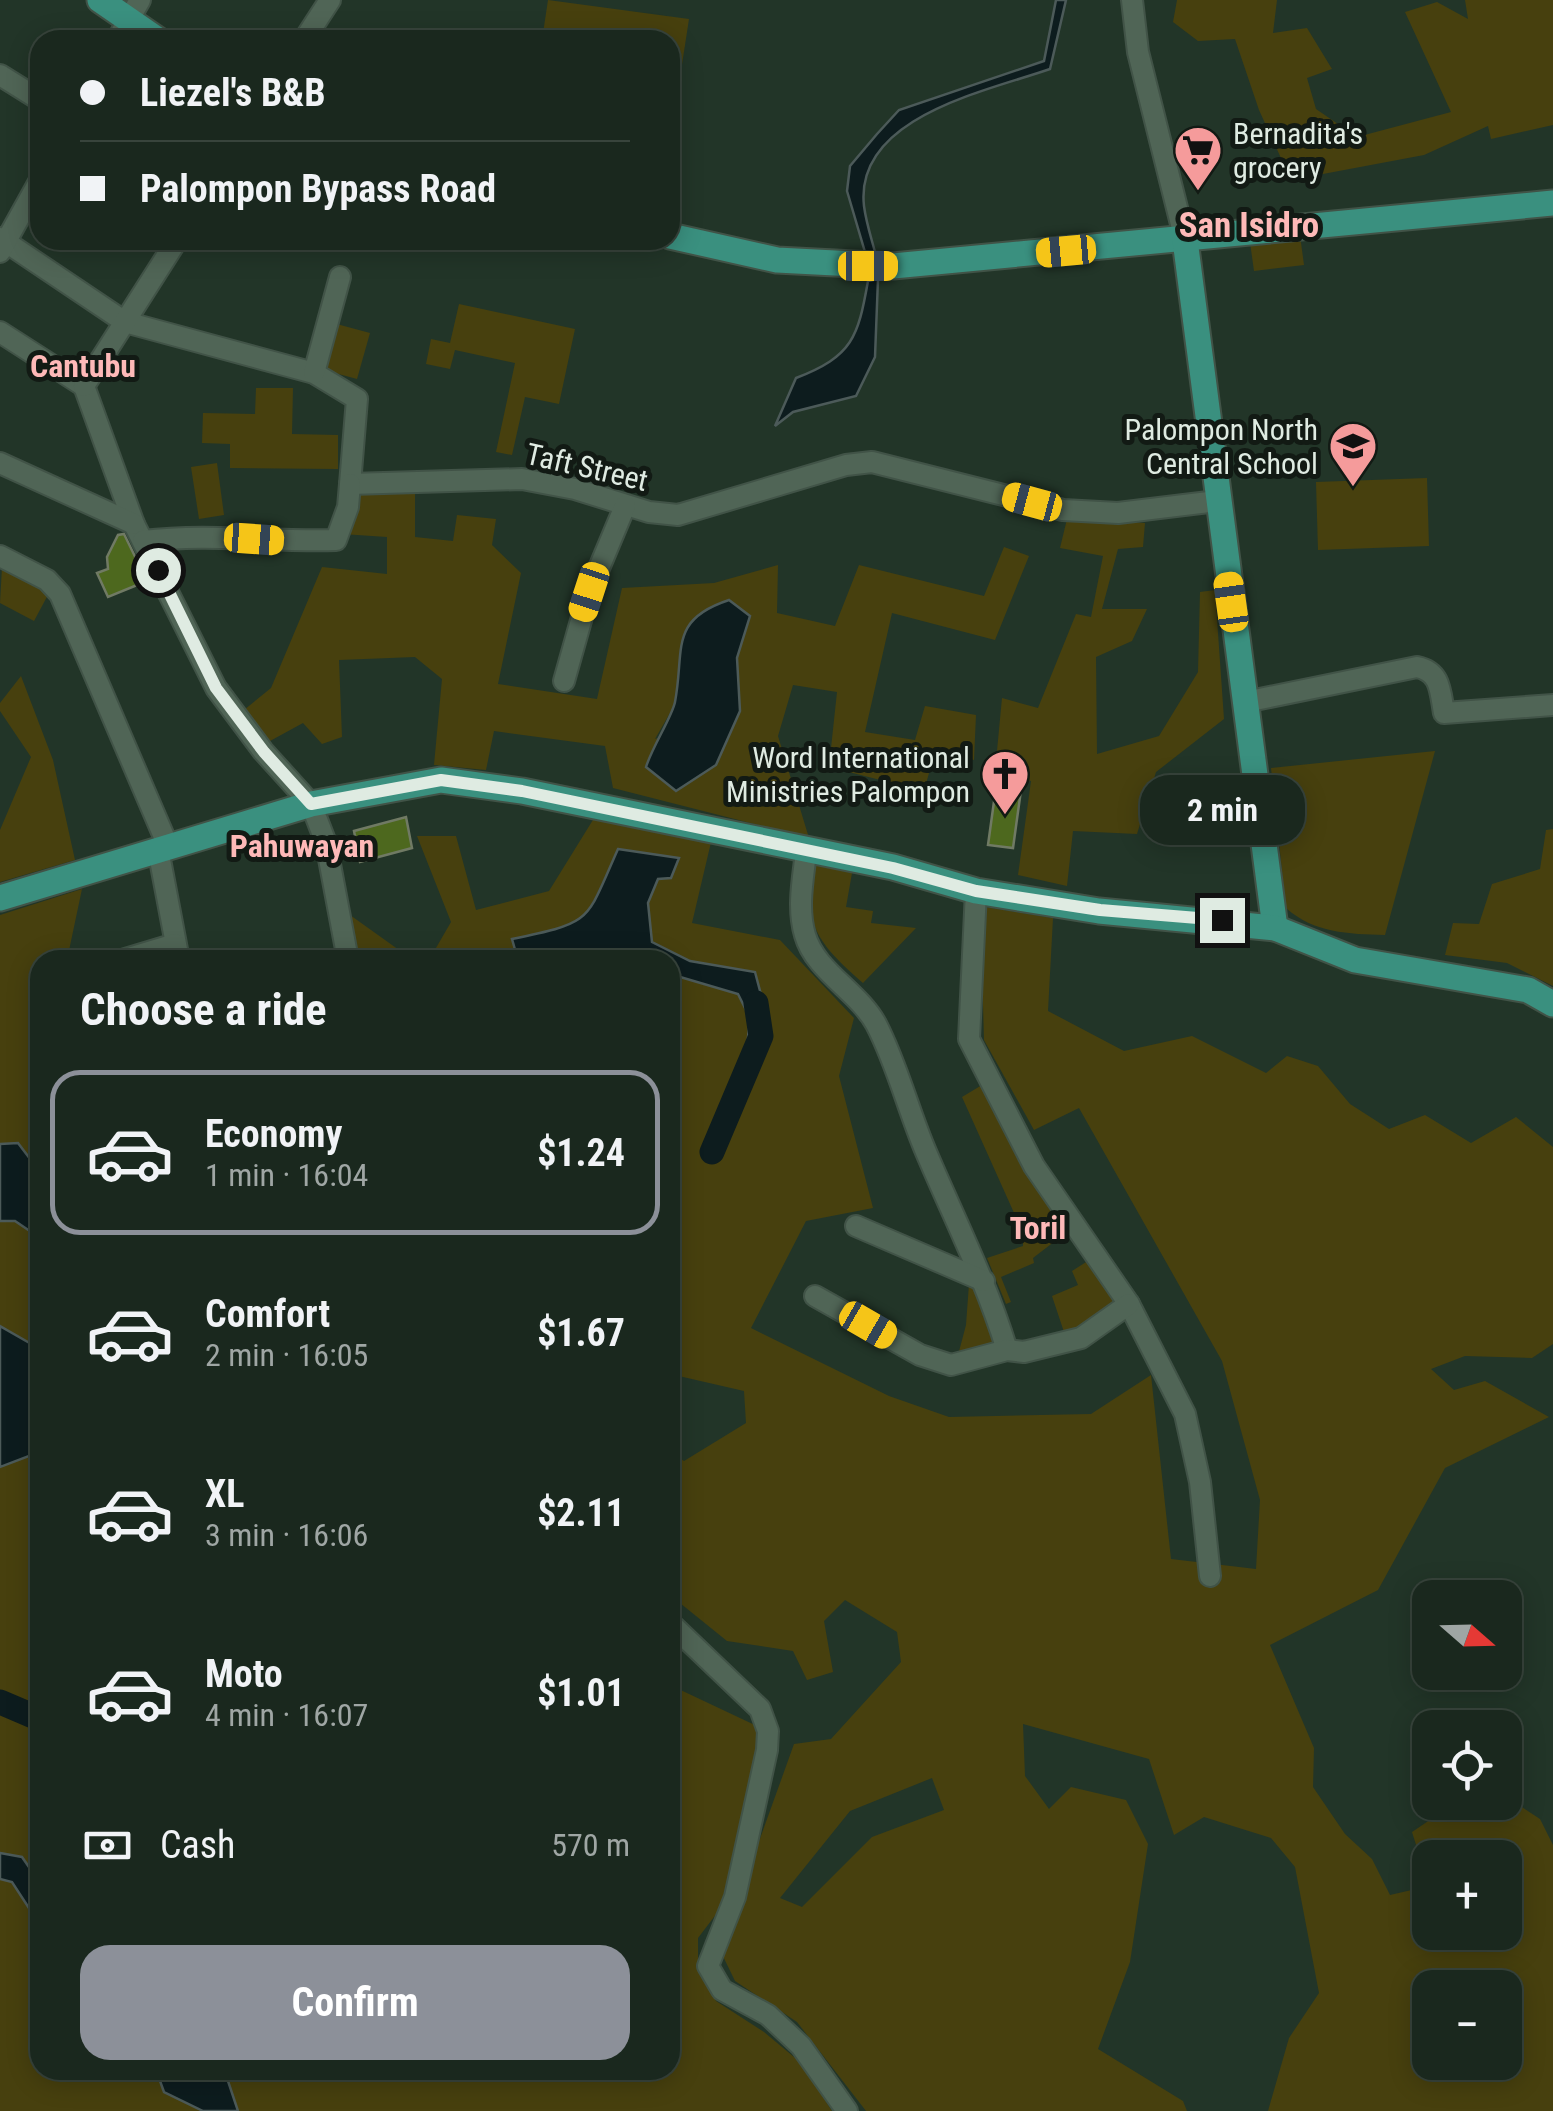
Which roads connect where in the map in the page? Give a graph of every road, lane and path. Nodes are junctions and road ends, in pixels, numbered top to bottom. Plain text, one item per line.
1 (100, 0) edge
2 (330, 0) edge
3 (1132, 0) edge
4 (128, 20) edge
5 (310, 30) edge
6 (0, 74) edge
7 (30, 94) edge
8 (30, 197) edge
9 (1553, 203) edge
10 (680, 238) edge
11 (1185, 240) junction
12 (2, 244) edge
13 (171, 250) edge
14 (340, 277) dead end
15 (125, 322) junction
16 (0, 332) edge
17 (314, 374) junction
18 (84, 386) junction
19 (0, 463) edge
20 (350, 484) junction
21 (1218, 502) junction
22 (625, 506) junction
23 (139, 532) junction
24 (0, 556) edge
25 (564, 681) dead end
26 (1245, 702) junction
27 (1553, 705) edge
28 (311, 804) junction
29 (163, 848) junction
30 (806, 852) junction
31 (976, 891) junction
32 (0, 898) edge
33 (1274, 928) junction
34 (177, 950) edge
35 (346, 950) edge
36 (1553, 1004) edge
37 (856, 1226) dead end
38 (984, 1281) junction
39 (815, 1296) dead end
40 (1129, 1304) junction
41 (1007, 1350) junction
42 (1210, 1576) dead end
43 (680, 1633) edge
44 (847, 2111) edge

1 - 4 main road
2 - 5 street
3 - 11 street
6 - 7 street
8 - 12 street
9 - 11 main road
10 - 11 main road
11 - 21 main road
12 - 15 street
13 - 15 street
14 - 17 street
15 - 17 street
15 - 18 street
16 - 18 street
17 - 20 street
18 - 23 street
19 - 23 street
20 - 22 street, Taft Street
20 - 23 street
21 - 22 street, Taft Street
21 - 26 main road
22 - 25 street
23 - 28 street
24 - 29 street
26 - 27 street
26 - 33 main road
28 - 29 main road
28 - 30 main road
28 - 35 street
29 - 32 main road
29 - 34 street
30 - 31 main road
30 - 38 street
31 - 33 main road
31 - 40 street
33 - 36 main road
37 - 38 street
38 - 41 street
39 - 41 street
40 - 41 street
40 - 42 street
43 - 44 street

